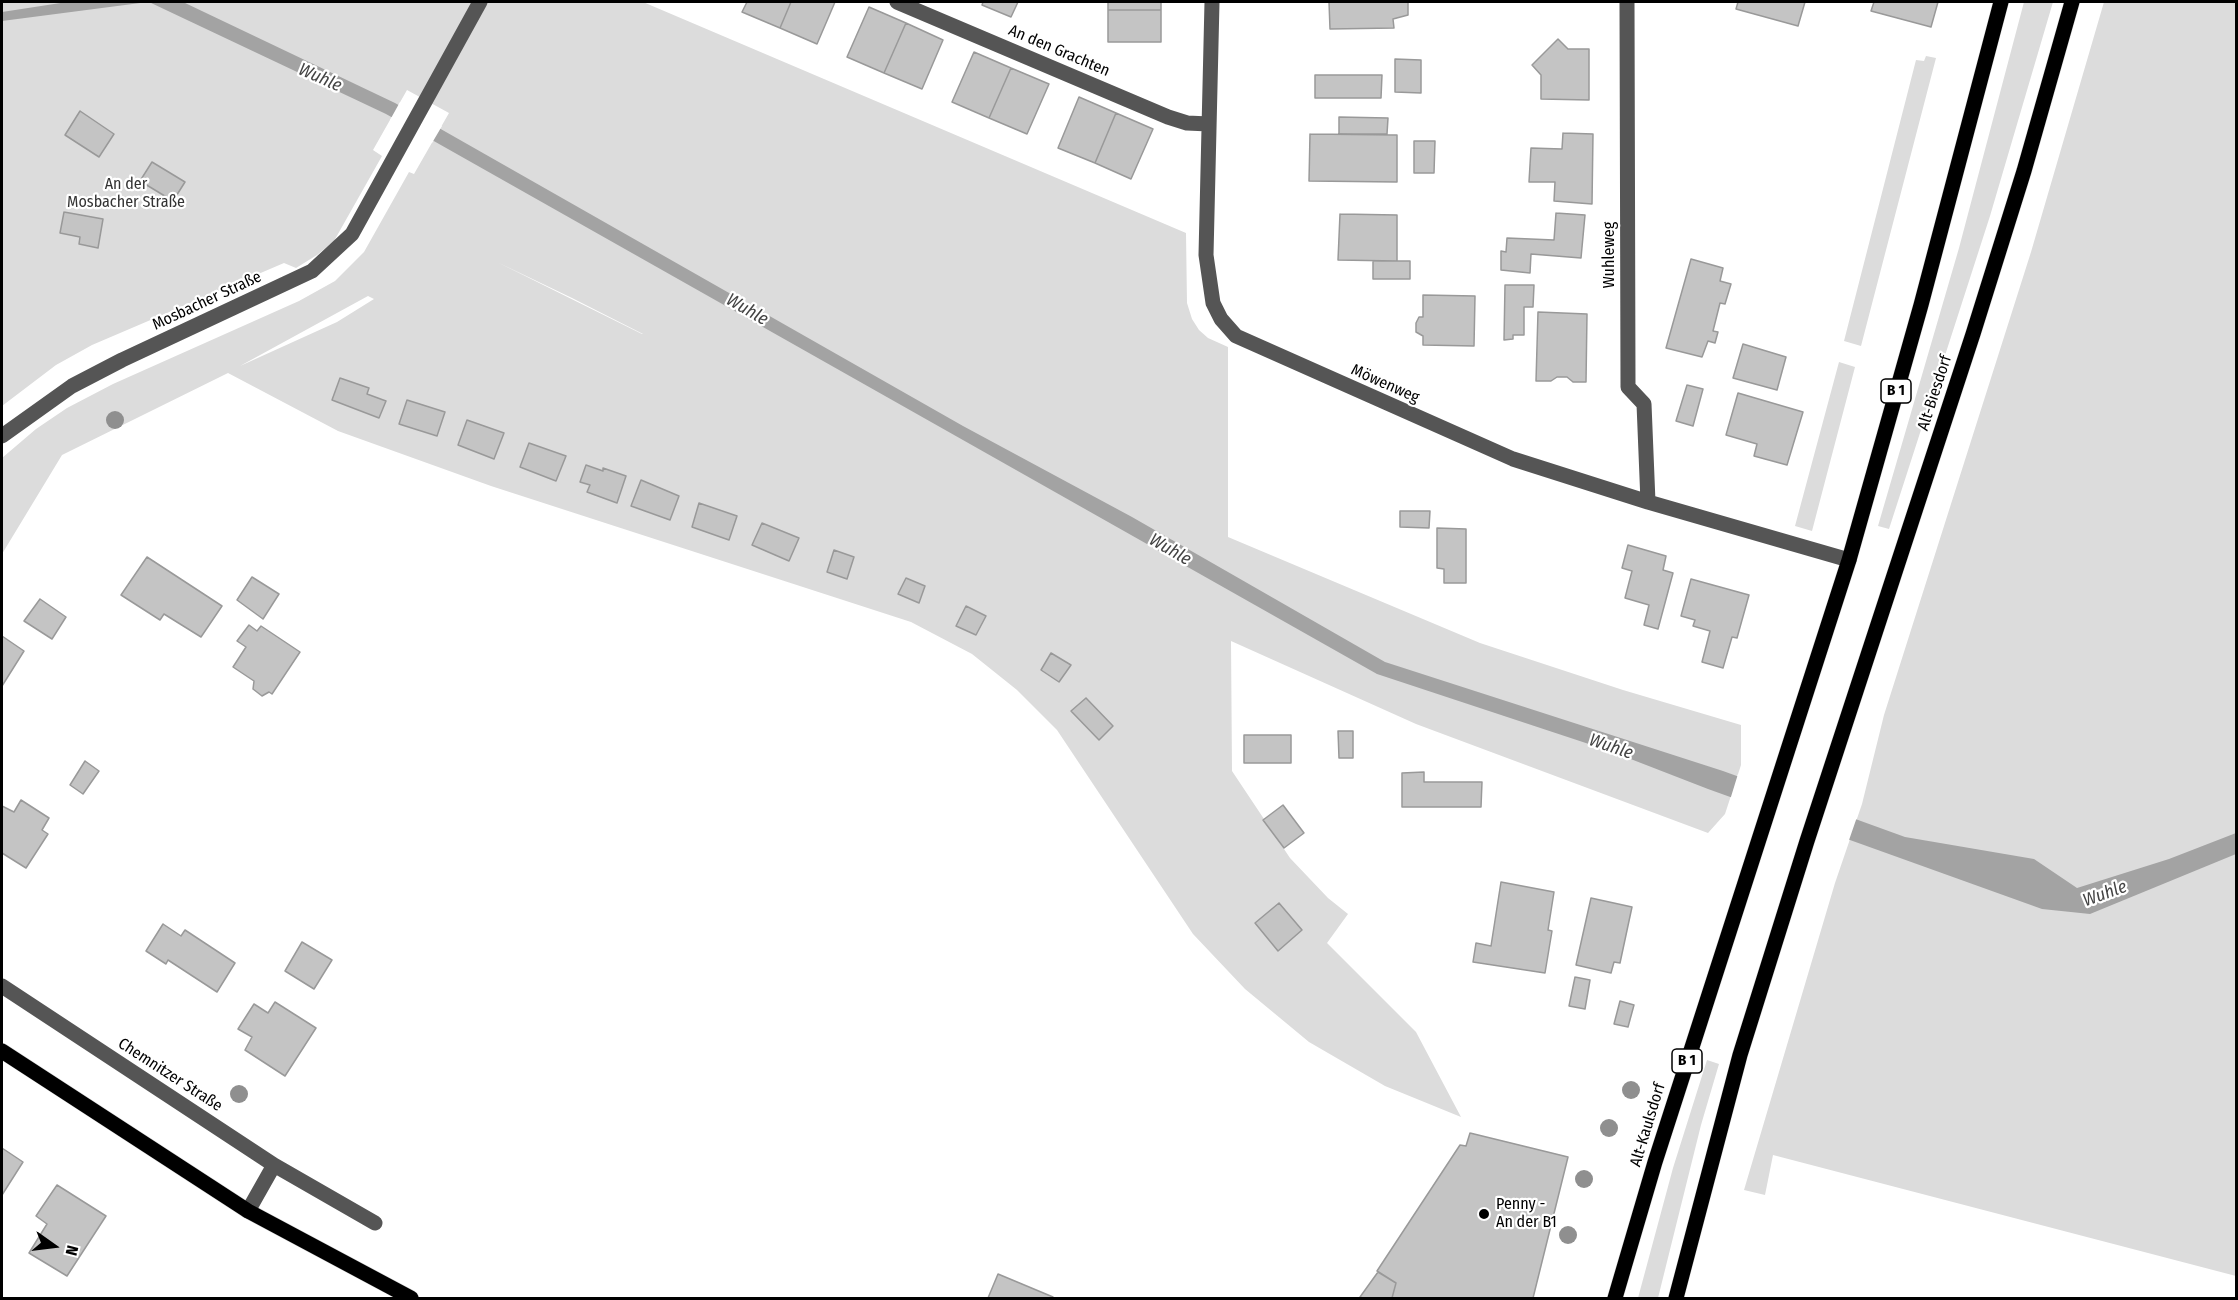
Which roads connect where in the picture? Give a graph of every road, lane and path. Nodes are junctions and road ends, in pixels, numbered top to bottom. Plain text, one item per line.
1 (480, 2) edge
2 (897, 2) edge
3 (1212, 2) edge
4 (1627, 2) edge
5 (2001, 2) edge
6 (2072, 2) edge
7 (1209, 124) junction
8 (2, 436) edge
9 (1648, 502) junction
10 (1849, 560) junction
11 (2, 986) edge
12 (2, 1051) edge
13 (274, 1165) junction
14 (248, 1211) junction
15 (375, 1223) dead end
16 (411, 1299) edge
17 (1615, 1299) edge
18 (1676, 1299) edge

1 - 8 street, Mosbacher Straße
2 - 7 street, An den Grachten
3 - 7 street, Möwenweg
4 - 9 street, Wuhleweg
5 - 10 main road, B 1
6 - 18 main road, Alt-Biesdorf
7 - 9 street, Möwenweg
9 - 10 street, Möwenweg
10 - 17 main road, Alt-Kaulsdorf / B 1
11 - 13 street, Chemnitzer Straße
12 - 14 main road
13 - 14 street
13 - 15 street, Chemnitzer Straße
14 - 16 main road

